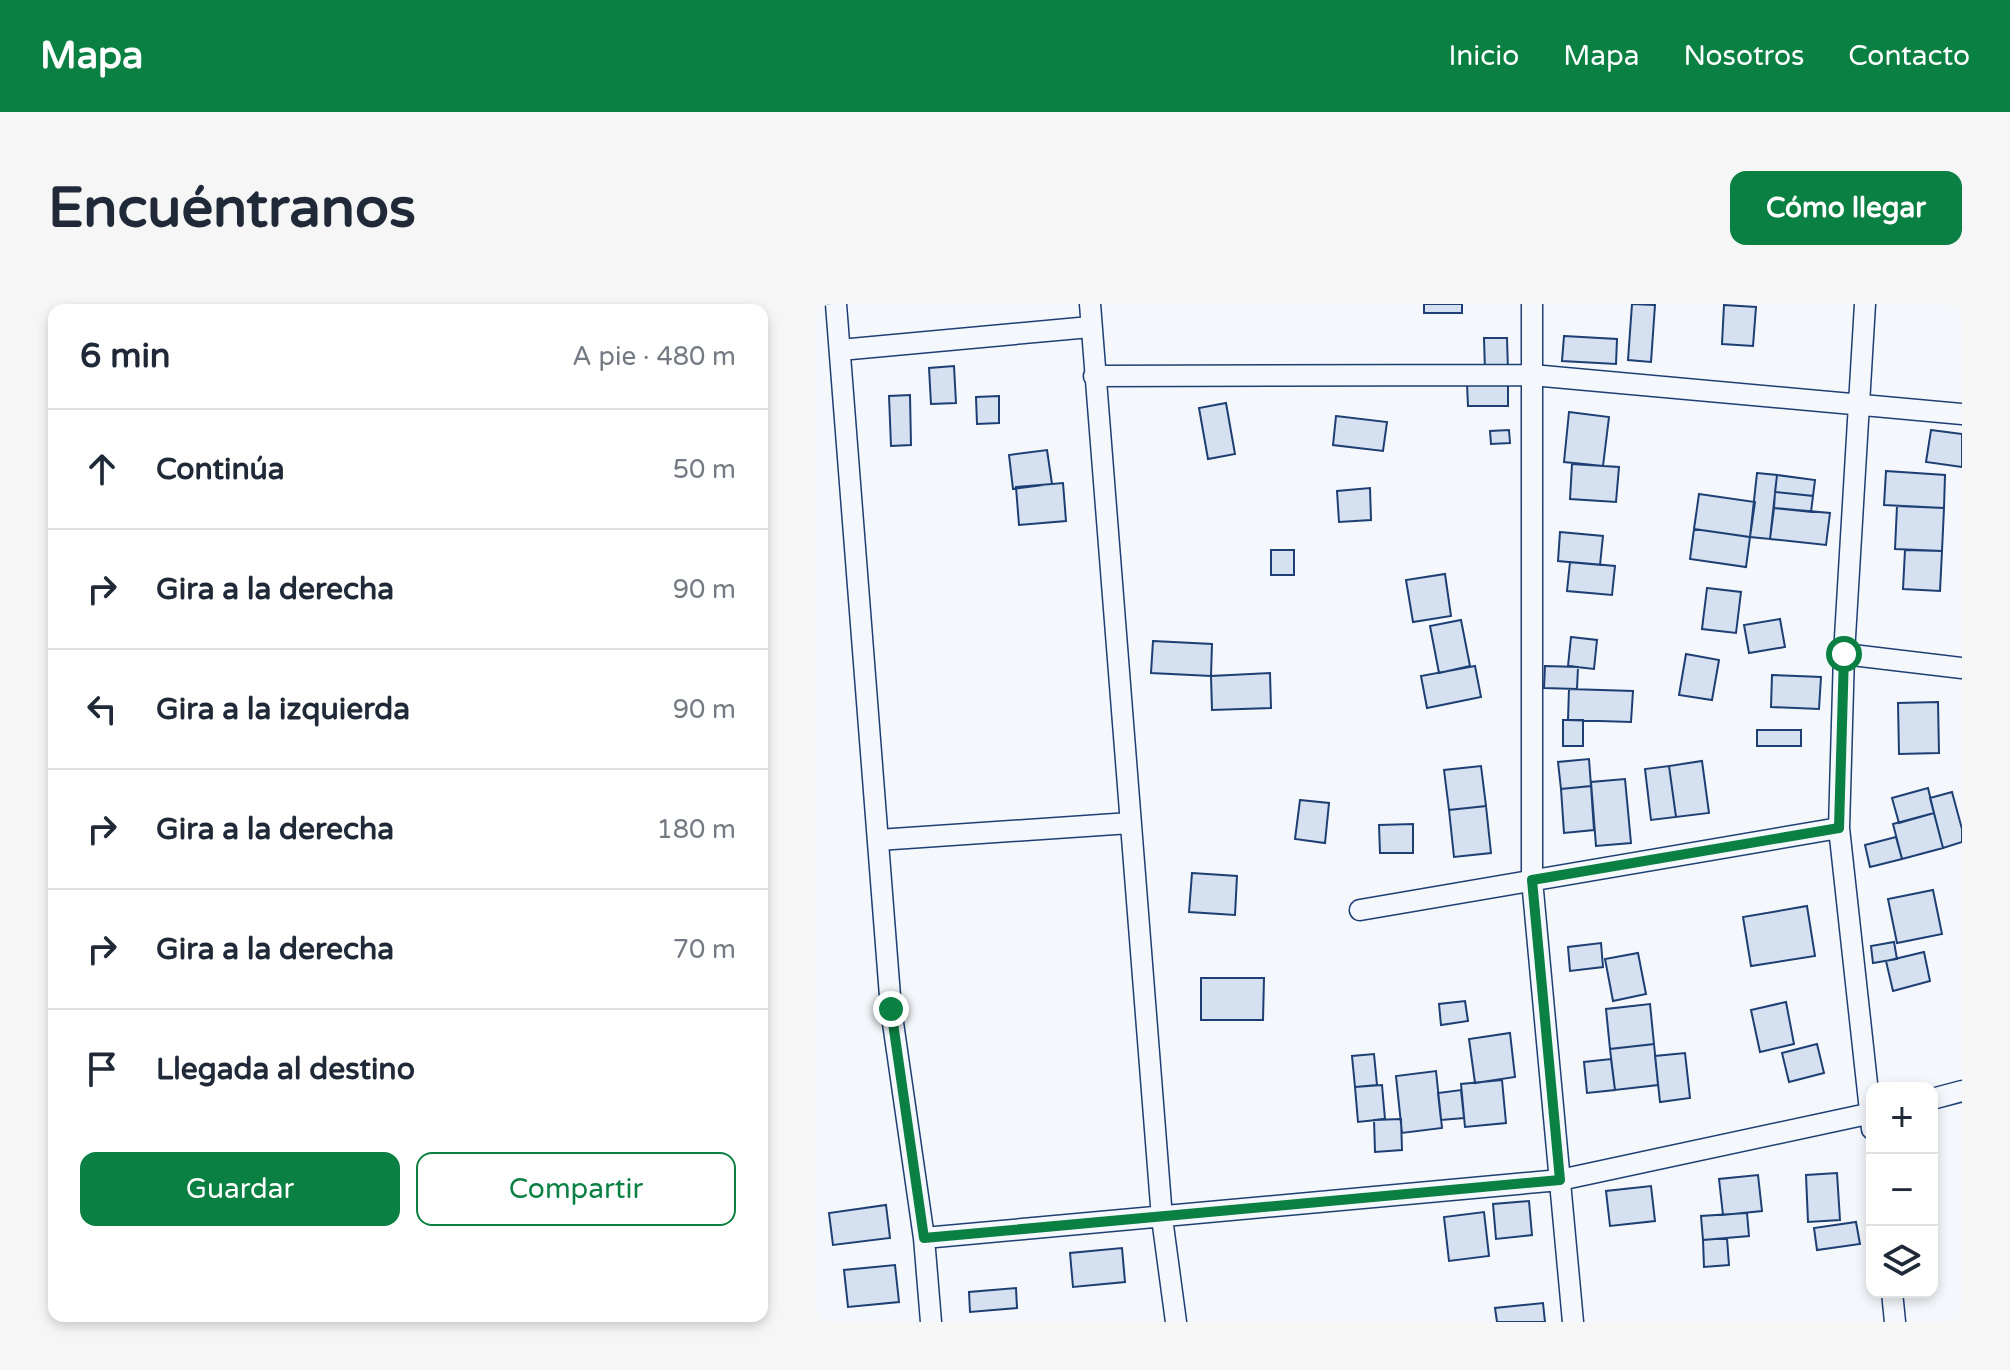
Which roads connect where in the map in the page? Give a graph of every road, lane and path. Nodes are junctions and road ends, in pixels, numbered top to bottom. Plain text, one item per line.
1 (836, 304) edge
2 (1090, 304) edge
3 (1532, 304) edge
4 (1865, 304) edge
5 (1090, 327) junction
6 (840, 350) junction
7 (1532, 375) junction
8 (1094, 376) junction
9 (1860, 404) junction
10 (1962, 414) edge
11 (1844, 654) junction
12 (1962, 668) edge
13 (1130, 823) junction
14 (1839, 828) junction
15 (878, 840) junction
16 (1532, 880) junction
17 (1360, 910) dead end
18 (1867, 1082) edge
19 (1962, 1091) edge
20 (1938, 1097) edge
21 (1866, 1120) edge
22 (1560, 1180) junction
23 (1162, 1218) junction
24 (924, 1238) junction
25 (1893, 1298) edge
26 (931, 1322) edge
27 (1176, 1322) edge
28 (1573, 1322) edge
29 (1895, 1322) edge

1 - 6 street
2 - 5 street
3 - 7 street
4 - 9 street
5 - 6 street
5 - 8 street
6 - 15 street
7 - 8 street
7 - 9 street
7 - 16 street
8 - 13 street
9 - 10 street
9 - 11 street
11 - 12 street
11 - 14 street
13 - 15 street
13 - 23 street
14 - 16 street
14 - 18 street
15 - 24 street
16 - 17 street
16 - 22 street
19 - 20 street
21 - 22 street
22 - 23 street
22 - 28 street
23 - 24 street
23 - 27 street
24 - 26 street
25 - 29 street

